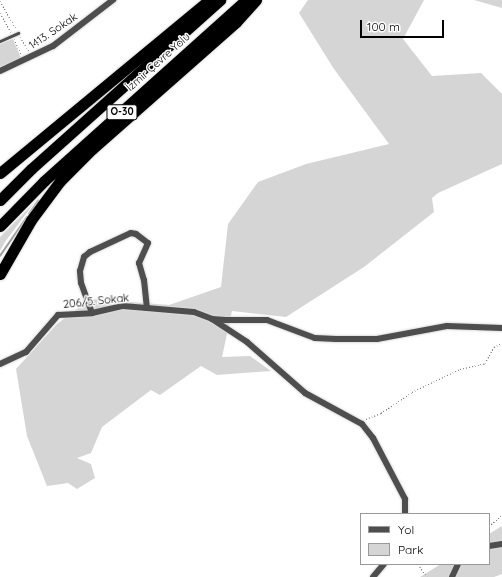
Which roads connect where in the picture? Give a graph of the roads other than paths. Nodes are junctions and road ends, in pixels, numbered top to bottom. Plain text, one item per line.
1 (113, 0) edge
2 (209, 0) edge
3 (220, 0) edge
4 (246, 0) edge
5 (256, 0) edge
6 (18, 33) dead end
7 (0, 41) edge
8 (0, 71) edge
9 (0, 173) edge
10 (0, 200) edge
11 (0, 226) edge
12 (0, 274) edge
13 (147, 308) junction
14 (92, 313) junction
15 (212, 319) junction
16 (502, 328) edge
17 (0, 364) edge
18 (405, 513) edge
19 (502, 544) edge
20 (490, 546) edge
21 (383, 565) edge
22 (458, 565) edge
23 (373, 577) edge
24 (452, 577) edge

1 - 8 street, 1413. Sokak
2 - 9 highway
3 - 10 highway, İzmir Çevre Yolu / O-30
4 - 11 highway, İzmir Çevre Yolu / O-30
5 - 12 highway
6 - 7 lane
13 - 14 street, 206/5. Sokak
13 - 14 street
13 - 15 street, 206/5. Sokak
14 - 17 street, 206/5. Sokak
15 - 16 street
15 - 18 street
19 - 20 street
21 - 23 street
22 - 24 street

